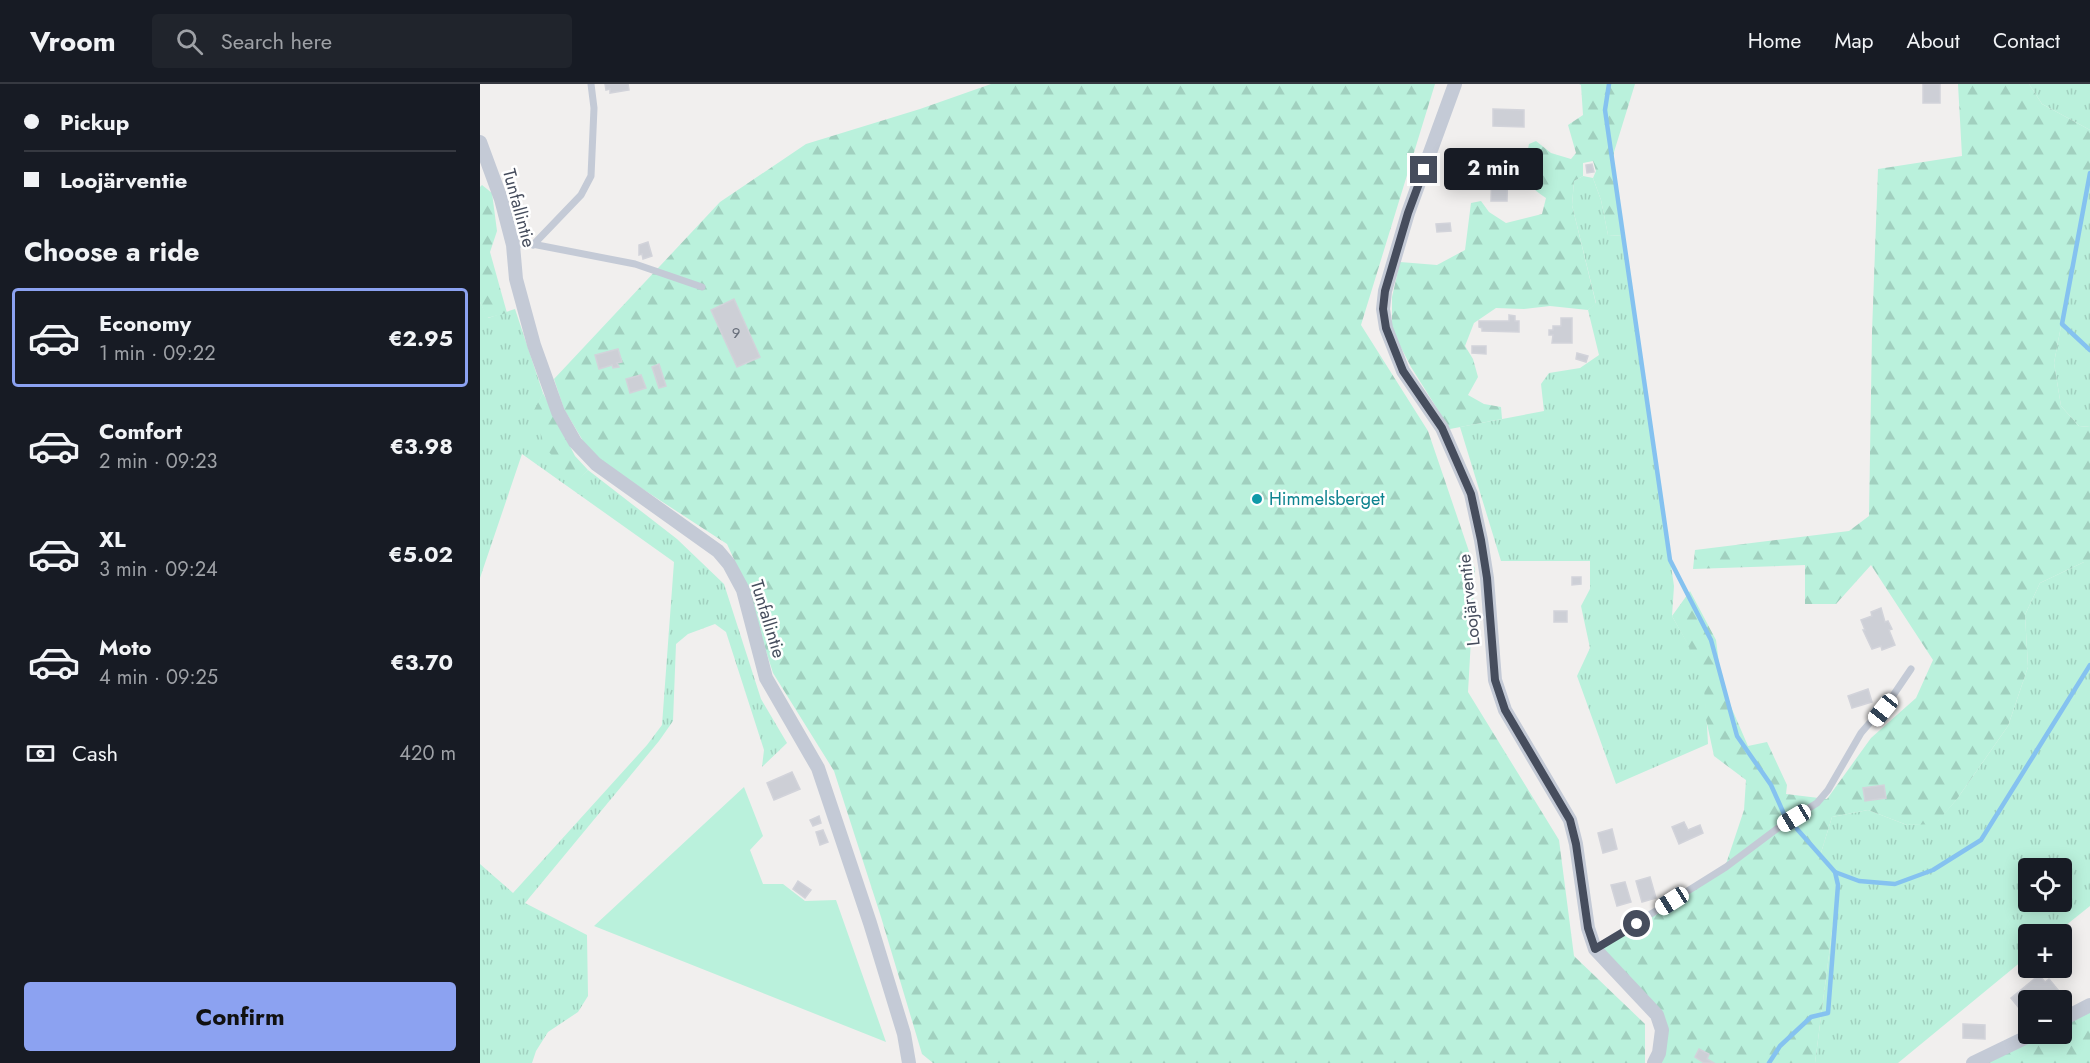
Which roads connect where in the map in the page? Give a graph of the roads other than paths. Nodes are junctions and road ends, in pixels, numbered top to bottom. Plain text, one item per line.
1 (591, 84) edge
2 (1455, 84) edge
3 (480, 142) edge
4 (513, 245) junction
5 (533, 245) junction
6 (702, 287) dead end
7 (1911, 669) dead end
8 (1595, 949) junction
9 (2090, 1005) edge
10 (2072, 1014) edge
11 (2018, 1041) edge
12 (909, 1063) edge
13 (1654, 1063) edge
14 (1973, 1063) edge

1 - 5 lane
2 - 8 street, Loojärventie
3 - 4 street, Tunfallintie
4 - 5 lane
4 - 12 street, Tunfallintie
5 - 6 lane
7 - 8 lane
8 - 13 street, Loojärventie
9 - 10 street
11 - 14 street

